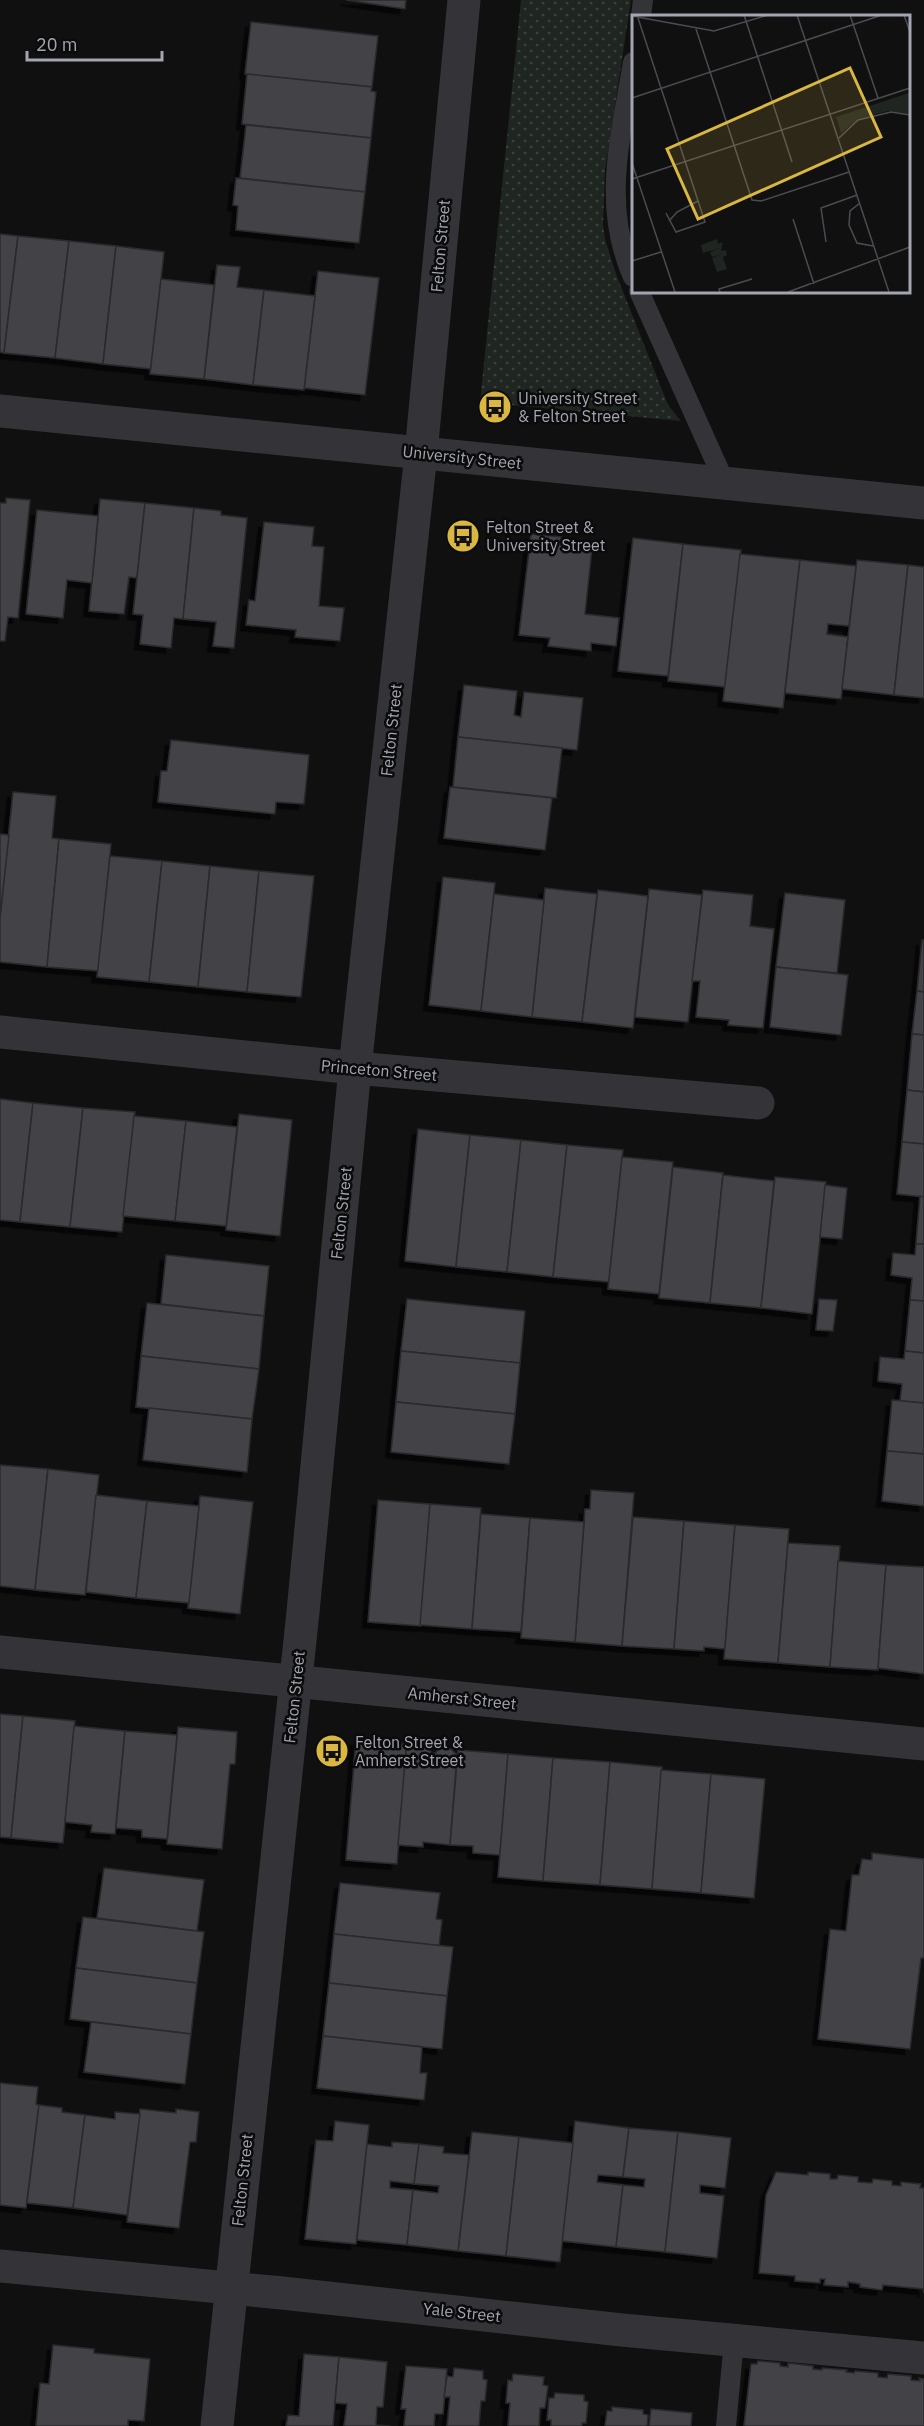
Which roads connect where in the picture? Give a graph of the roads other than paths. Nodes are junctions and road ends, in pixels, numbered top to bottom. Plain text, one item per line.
1 (464, 0) edge
2 (643, 0) edge
3 (640, 15) edge
4 (632, 68) edge
5 (632, 274) edge
6 (639, 292) edge
7 (0, 411) edge
8 (421, 453) junction
9 (725, 483) junction
10 (924, 503) edge
11 (0, 1032) edge
12 (355, 1068) junction
13 (758, 1103) dead end
14 (0, 1652) edge
15 (295, 1681) junction
16 (924, 1744) edge
17 (0, 2266) edge
18 (231, 2289) junction
19 (734, 2341) junction
20 (924, 2358) edge
21 (217, 2426) edge
22 (726, 2426) edge

1 - 8 street, Felton Street
2 - 3 lane
4 - 5 lane
6 - 9 lane
7 - 8 street, University Street
8 - 9 street, University Street
8 - 12 street, Felton Street
9 - 10 street, University Street
11 - 12 street, Princeton Street
12 - 13 street, Princeton Street
12 - 15 street, Felton Street
14 - 15 street, Amherst Street
15 - 16 street, Amherst Street
15 - 18 street, Felton Street
17 - 18 street, Yale Street
18 - 19 street, Yale Street
18 - 21 street, Felton Street
19 - 20 street, Yale Street
19 - 22 lane

